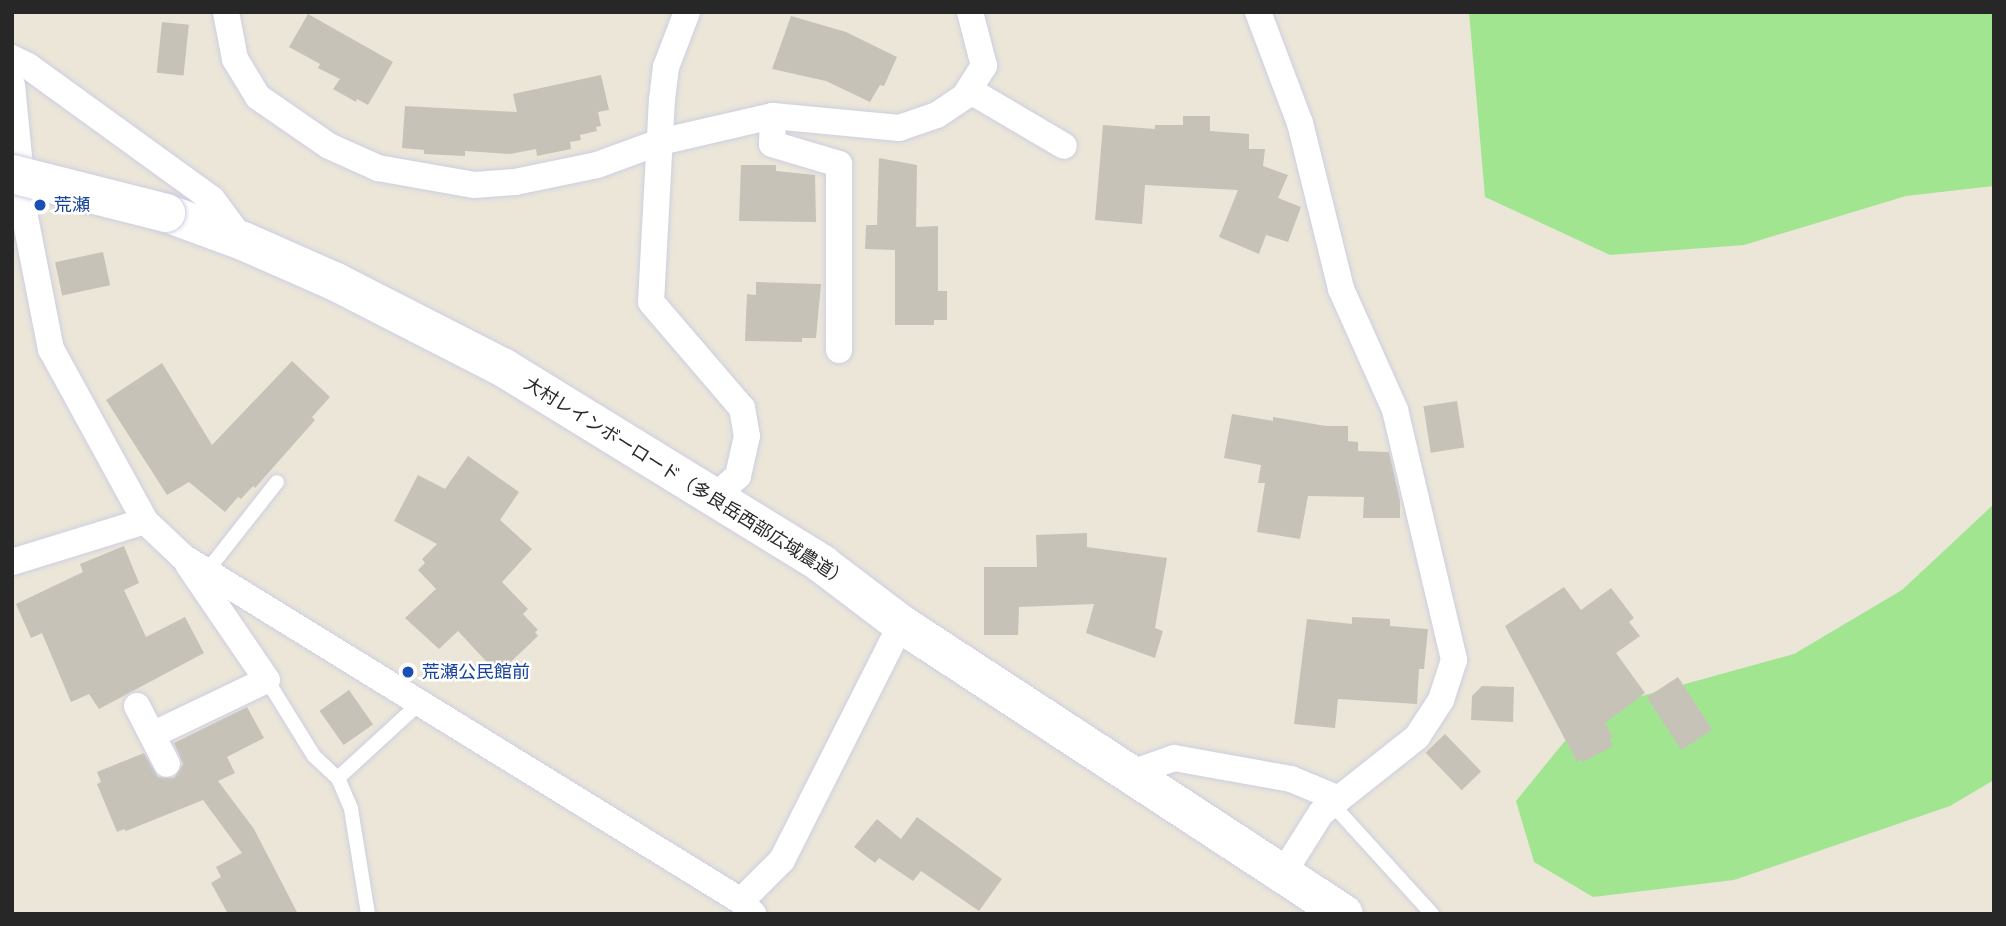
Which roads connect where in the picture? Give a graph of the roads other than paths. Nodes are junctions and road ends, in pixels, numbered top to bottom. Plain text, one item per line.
1 (226, 12) edge
2 (687, 12) edge
3 (970, 12) edge
4 (1258, 12) edge
5 (12, 58) edge
6 (12, 85) edge
7 (969, 90) junction
8 (773, 116) junction
9 (660, 142) junction
10 (1064, 146) dead end
11 (12, 174) edge
12 (243, 241) junction
13 (839, 350) dead end
14 (277, 482) dead end
15 (714, 497) junction
16 (145, 521) junction
17 (183, 557) junction
18 (12, 562) edge
19 (207, 571) junction
20 (901, 624) junction
21 (267, 680) junction
22 (421, 702) junction
23 (137, 706) dead end
24 (152, 735) junction
25 (167, 764) dead end
26 (1129, 774) junction
27 (338, 778) junction
28 (1335, 801) junction
29 (1282, 875) junction
30 (747, 908) edge
31 (368, 914) edge
32 (1344, 914) edge
33 (1432, 914) edge

1 - 9 street
2 - 9 street
3 - 7 street
4 - 28 street
5 - 12 street
6 - 16 street
7 - 8 street
7 - 10 street
8 - 9 street
8 - 13 street
9 - 15 street
11 - 12 street, 大村レインボーロード（多良岳西部広域農道）, bridge
12 - 15 street, 大村レインボーロード（多良岳西部広域農道）
14 - 19 lane
15 - 20 street, 大村レインボーロード（多良岳西部広域農道）
16 - 17 street
16 - 18 street
17 - 19 street
17 - 21 street
19 - 22 street
20 - 26 street, 大村レインボーロード（多良岳西部広域農道）
20 - 30 street
21 - 24 street
21 - 27 lane
22 - 27 lane
22 - 30 street
23 - 24 street
24 - 25 street
26 - 28 street
26 - 29 street, 大村レインボーロード（多良岳西部広域農道）
27 - 31 lane
28 - 29 street
28 - 33 lane
29 - 32 street, 大村レインボーロード（多良岳西部広域農道）

